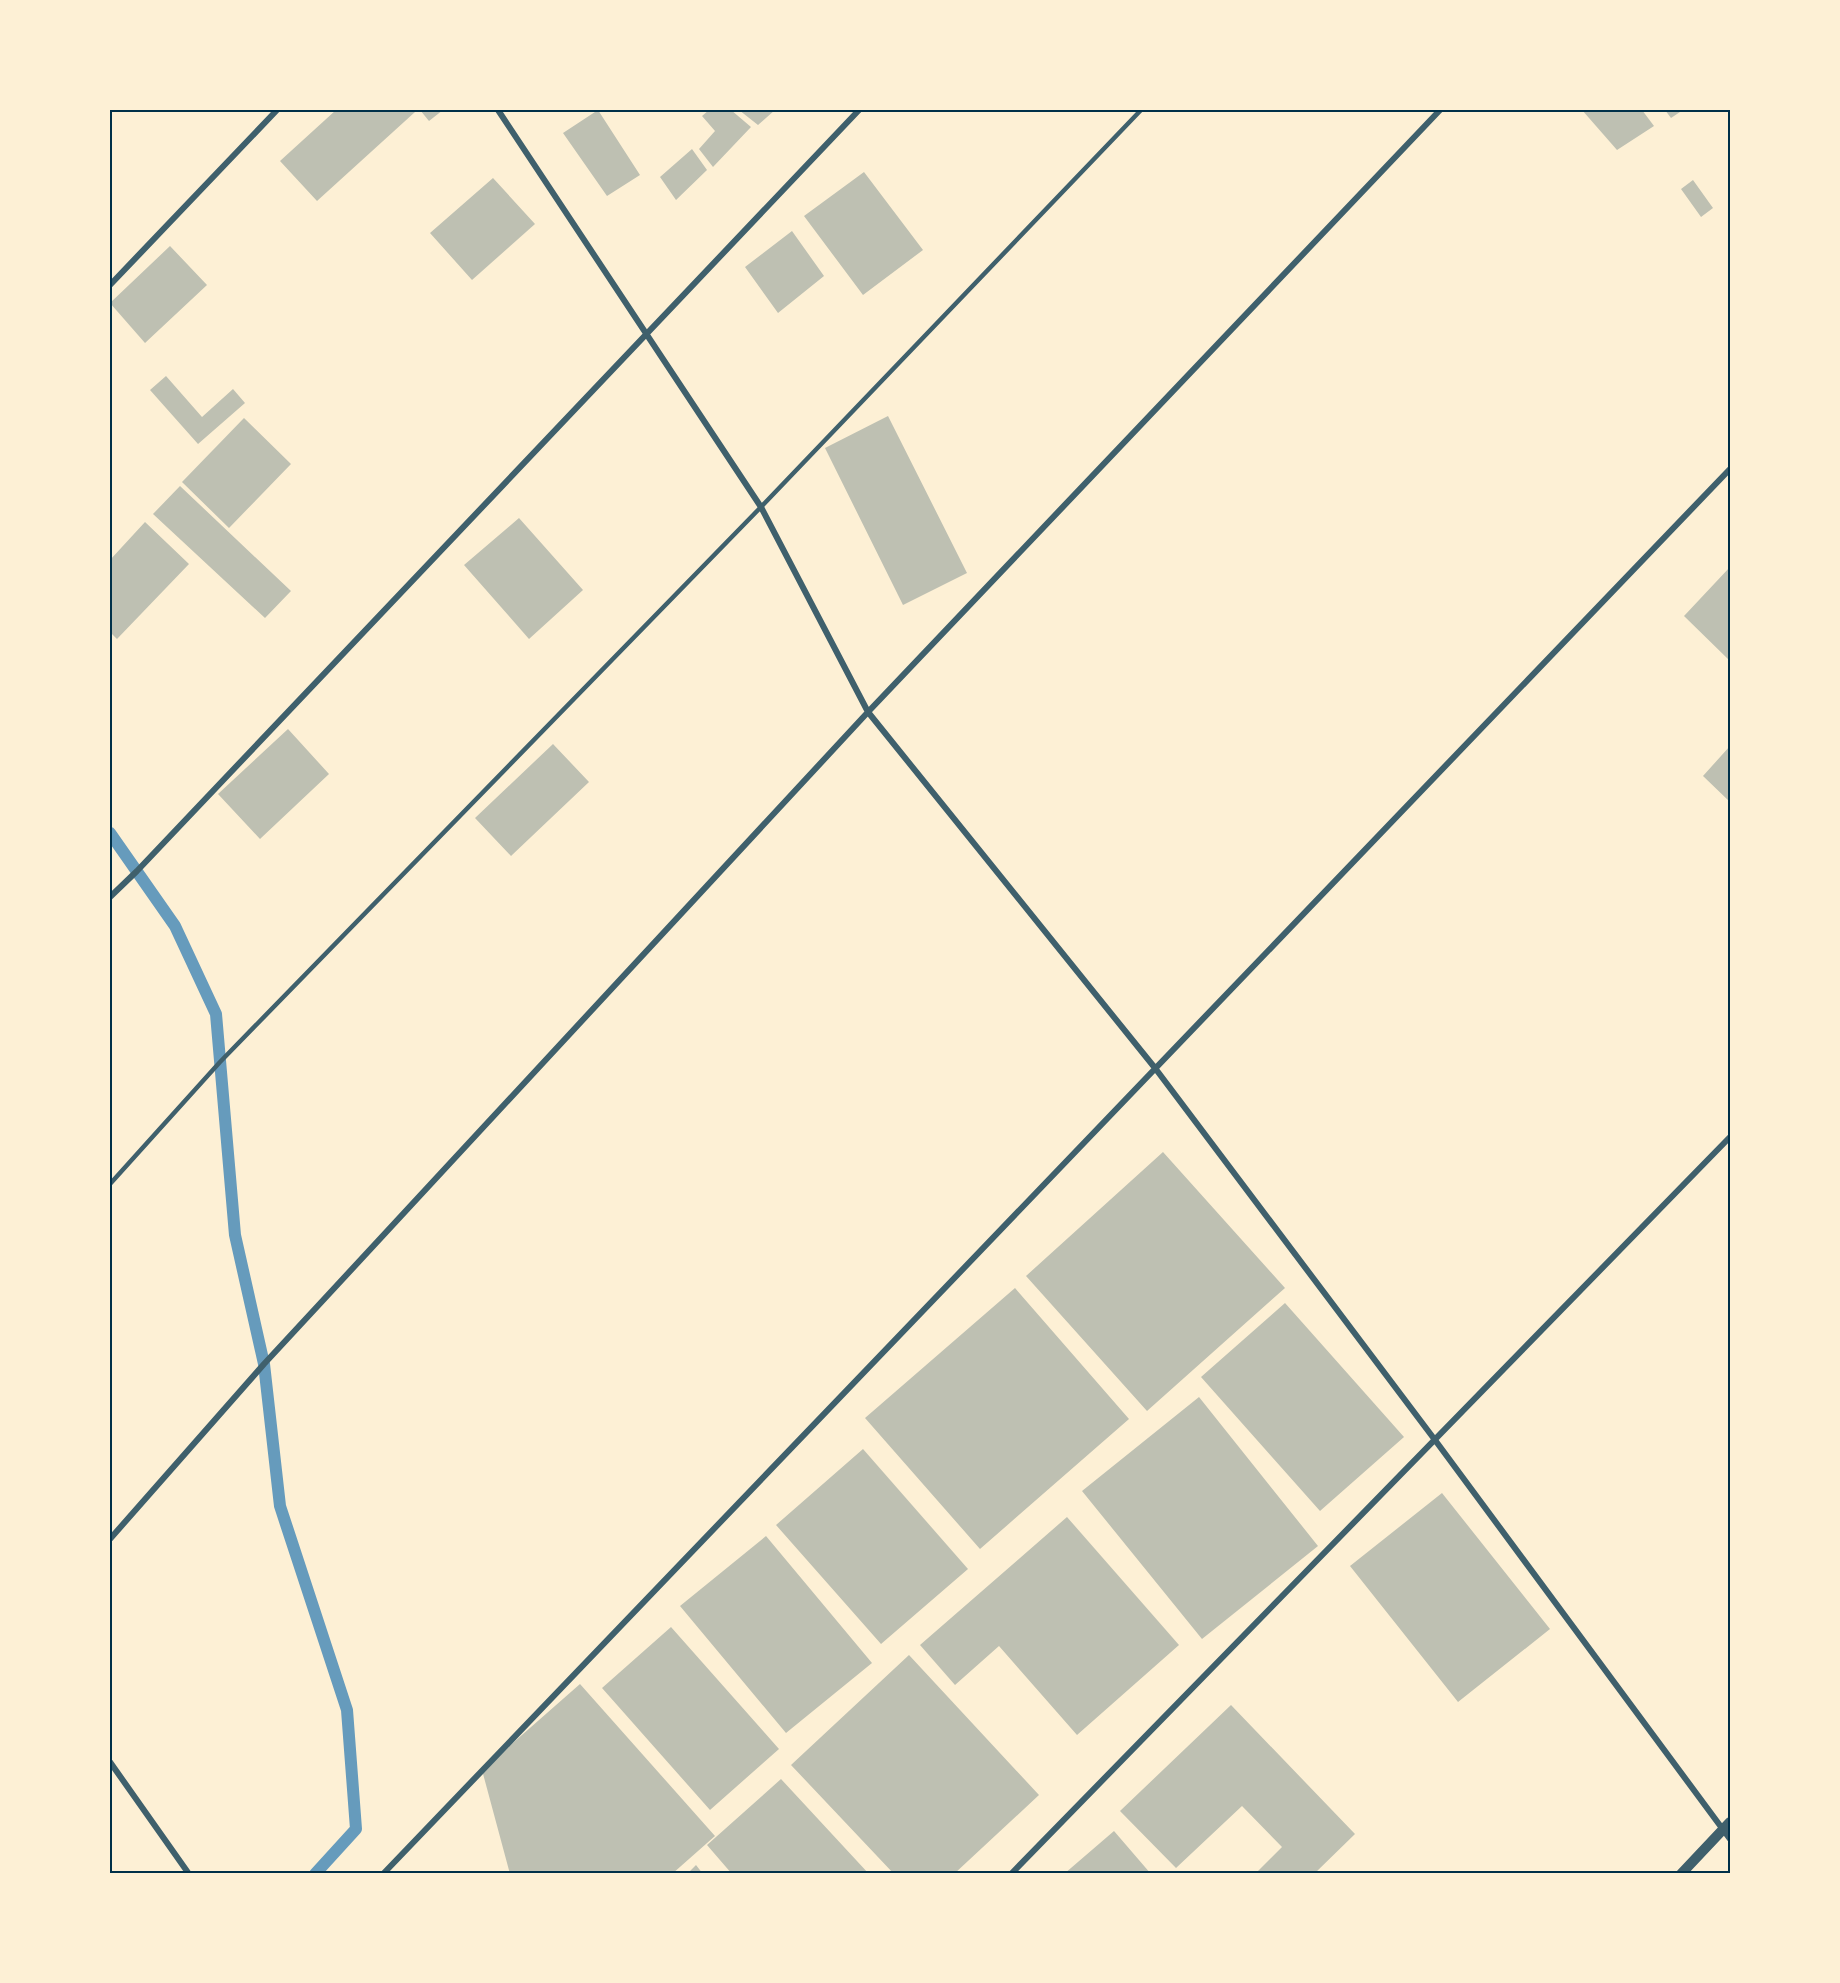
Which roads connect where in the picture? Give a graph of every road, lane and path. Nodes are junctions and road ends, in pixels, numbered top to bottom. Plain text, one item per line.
1 (276, 110) edge
2 (498, 110) edge
3 (859, 110) edge
4 (1141, 110) edge
5 (1440, 110) edge
6 (110, 285) edge
7 (646, 334) junction
8 (1731, 469) edge
9 (761, 507) junction
10 (868, 712) junction
11 (110, 897) edge
12 (1155, 1068) junction
13 (1731, 1137) edge
14 (110, 1184) edge
15 (1435, 1440) junction
16 (110, 1539) edge
17 (110, 1762) edge
18 (1731, 1822) edge
19 (1727, 1835) edge
20 (189, 1874) edge
21 (383, 1874) edge
22 (1011, 1874) edge
23 (1681, 1874) edge

1 - 6 street
2 - 7 street
3 - 7 street
4 - 9 lane
5 - 10 street
7 - 9 street
7 - 11 street
8 - 12 street
9 - 10 street
9 - 14 lane
10 - 12 street
10 - 16 street
12 - 15 street
12 - 21 street
13 - 15 street
15 - 19 street
15 - 22 street
17 - 20 street
18 - 19 street
19 - 23 street

